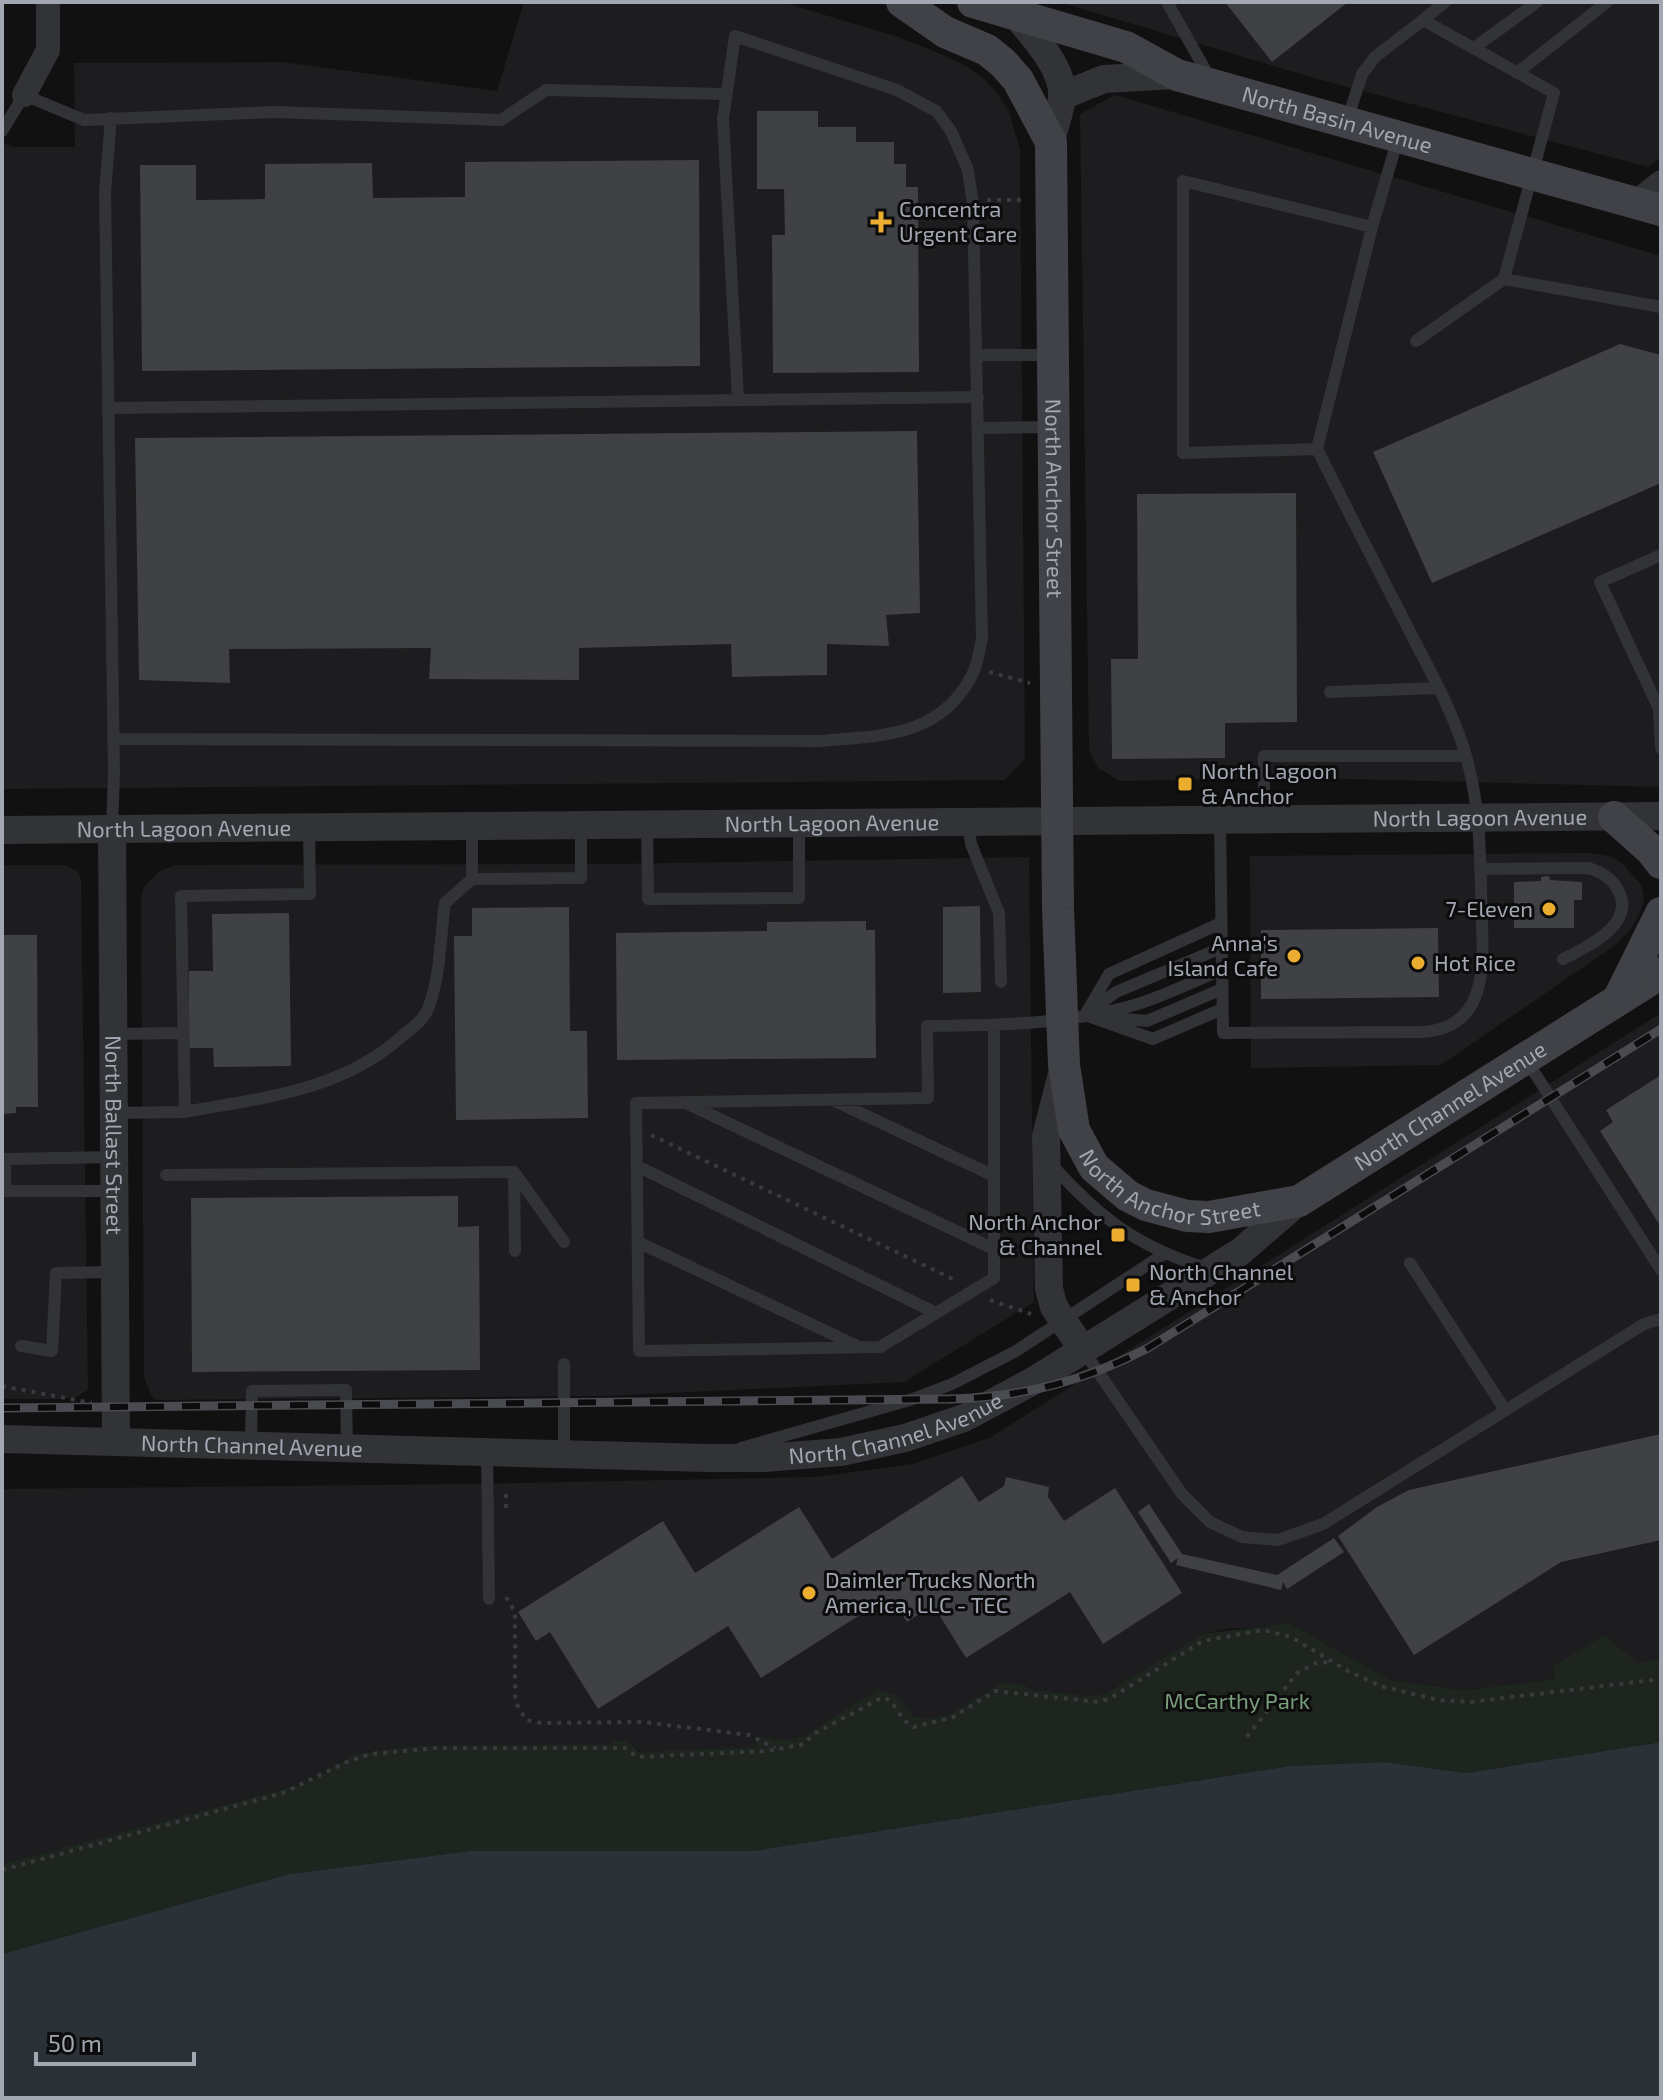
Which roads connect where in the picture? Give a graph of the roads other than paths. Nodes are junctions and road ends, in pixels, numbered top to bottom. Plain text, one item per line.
1 (48, 2) edge
2 (902, 2) edge
3 (973, 2) edge
4 (1167, 2) edge
5 (1445, 2) edge
6 (1537, 2) edge
7 (1607, 2) edge
8 (1017, 16) junction
9 (1423, 20) junction
10 (1474, 48) junction
11 (1517, 73) junction
12 (1177, 75) junction
13 (1214, 86) junction
14 (725, 94) junction
15 (24, 95) junction
16 (1062, 96) junction
17 (111, 118) junction
18 (1346, 124) junction
19 (2, 131) edge
20 (1398, 138) junction
21 (1051, 142) junction
22 (1530, 174) junction
23 (1661, 182) edge
24 (1648, 207) edge
25 (1372, 227) junction
26 (1504, 279) junction
27 (1661, 307) edge
28 (1416, 341) dead end
29 (977, 355) junction
30 (1053, 355) junction
31 (978, 397) junction
32 (738, 399) junction
33 (108, 408) junction
34 (1054, 427) junction
35 (978, 428) junction
36 (1317, 449) junction
37 (1661, 555) edge
38 (1438, 688) junction
39 (1330, 692) dead end
40 (1661, 736) edge
41 (113, 739) junction
42 (1661, 748) edge
43 (1466, 756) junction
44 (1661, 816) edge
45 (1614, 817) junction
46 (1479, 818) junction
47 (1220, 819) junction
48 (1264, 819) junction
49 (1058, 821) junction
50 (968, 822) junction
51 (799, 823) junction
52 (647, 824) junction
53 (581, 825) junction
54 (472, 826) junction
55 (309, 828) junction
56 (112, 829) junction
57 (2, 830) edge
58 (1661, 863) edge
59 (1480, 869) junction
60 (472, 879) junction
61 (1661, 913) edge
62 (1221, 923) junction
63 (1221, 948) junction
64 (1563, 959) dead end
65 (1221, 970) junction
66 (1661, 973) edge
67 (1001, 982) dead end
68 (1222, 989) junction
69 (1618, 1000) junction
70 (1222, 1009) junction
71 (1074, 1018) junction
72 (994, 1025) junction
73 (183, 1033) junction
74 (112, 1034) junction
75 (1526, 1059) junction
76 (1064, 1065) junction
77 (832, 1100) junction
78 (685, 1102) junction
79 (185, 1112) junction
80 (113, 1113) junction
81 (113, 1157) junction
82 (1047, 1158) junction
83 (637, 1166) junction
84 (514, 1172) junction
85 (166, 1175) dead end
86 (994, 1176) junction
87 (116, 1191) junction
88 (1299, 1201) junction
89 (564, 1242) dead end
90 (638, 1242) junction
91 (994, 1249) junction
92 (515, 1251) dead end
93 (1164, 1254) junction
94 (1410, 1263) dead end
95 (1211, 1270) junction
96 (1661, 1270) edge
97 (114, 1272) junction
98 (936, 1313) junction
99 (1050, 1318) junction
100 (1661, 1319) edge
101 (21, 1346) dead end
102 (860, 1348) junction
103 (1083, 1350) junction
104 (564, 1364) dead end
105 (1505, 1410) junction
106 (2, 1439) edge
107 (116, 1441) junction
108 (251, 1445) junction
109 (347, 1448) junction
110 (487, 1452) junction
111 (564, 1454) junction
112 (707, 1458) junction
113 (489, 1599) dead end

1 - 15 street
2 - 21 main road, North Anchor Street
3 - 8 main road, North Basin Avenue
4 - 13 lane
5 - 9 lane
6 - 10 lane
7 - 11 lane
8 - 12 main road, North Basin Avenue
8 - 16 street
9 - 10 lane
9 - 18 lane
10 - 11 lane
11 - 22 lane
12 - 13 main road, North Basin Avenue
12 - 16 street
13 - 18 main road, North Basin Avenue
14 - 17 lane
14 - 29 lane
14 - 32 lane
15 - 17 lane
15 - 19 lane
16 - 21 street
17 - 33 lane
18 - 20 main road, North Basin Avenue
20 - 22 main road, North Basin Avenue
20 - 25 lane
21 - 30 main road, North Anchor Street
22 - 24 main road, North Basin Avenue
22 - 26 lane
23 - 24 street
25 - 36 lane
25 - 36 lane
26 - 27 lane
26 - 28 lane
29 - 30 lane
29 - 31 lane
30 - 34 main road, North Anchor Street
31 - 32 lane
31 - 35 lane
32 - 33 lane
33 - 41 lane
34 - 35 lane
34 - 49 main road, North Anchor Street
35 - 41 lane
36 - 38 lane
37 - 40 lane
38 - 39 lane
38 - 43 lane
40 - 42 lane
41 - 56 lane
43 - 46 lane
43 - 48 lane
44 - 45 street, North Lagoon Avenue
45 - 46 street, North Lagoon Avenue
45 - 58 main road
46 - 48 street, North Lagoon Avenue
46 - 59 lane
47 - 48 street, North Lagoon Avenue
47 - 49 street, North Lagoon Avenue
47 - 62 lane
49 - 50 street, North Lagoon Avenue
49 - 71 main road, North Anchor Street
50 - 51 street, North Lagoon Avenue
50 - 67 lane
51 - 52 street, North Lagoon Avenue
51 - 52 lane
52 - 53 street, North Lagoon Avenue
53 - 54 street, North Lagoon Avenue
53 - 60 lane
54 - 55 street, North Lagoon Avenue
54 - 60 lane
55 - 56 street, North Lagoon Avenue
55 - 73 lane
56 - 57 street, North Lagoon Avenue
56 - 74 street, North Ballast Street
59 - 64 lane
59 - 70 lane
60 - 79 lane
61 - 69 main road
62 - 63 lane
62 - 71 lane
63 - 65 lane
63 - 71 lane
65 - 68 lane
65 - 71 lane
66 - 69 main road, North Channel Avenue
68 - 70 lane
68 - 71 lane
69 - 75 main road, North Channel Avenue
70 - 71 lane
71 - 72 lane
71 - 76 main road, North Anchor Street
72 - 77 lane
72 - 86 lane
73 - 74 lane
73 - 79 lane
74 - 80 street, North Ballast Street
75 - 88 main road, North Channel Avenue
75 - 96 lane
76 - 82 street, North Anchor Street
76 - 88 main road, North Anchor Street
77 - 78 lane
77 - 86 lane
78 - 83 lane
78 - 91 lane
79 - 80 lane
80 - 81 street, North Ballast Street
81 - 87 street, North Ballast Street
81 - 87 lane
82 - 93 lane
82 - 99 street, North Anchor Street
83 - 90 lane
83 - 98 lane
84 - 85 lane
84 - 89 lane
84 - 92 lane
86 - 91 lane
87 - 97 street, North Ballast Street
88 - 95 street, North Channel Avenue
90 - 102 lane
90 - 102 lane
91 - 98 lane
93 - 95 lane
93 - 99 lane
94 - 105 lane
95 - 103 street, North Channel Avenue
97 - 101 lane
97 - 107 street, North Ballast Street
98 - 102 lane
99 - 103 street, North Anchor Street
99 - 112 lane
100 - 105 lane
103 - 105 lane
103 - 112 street, North Channel Avenue
104 - 111 lane
106 - 107 street, North Channel Avenue
107 - 108 street, North Channel Avenue
108 - 109 street, North Channel Avenue
108 - 109 lane
109 - 110 street, North Channel Avenue
110 - 111 street, North Channel Avenue
110 - 113 lane
111 - 112 street, North Channel Avenue

